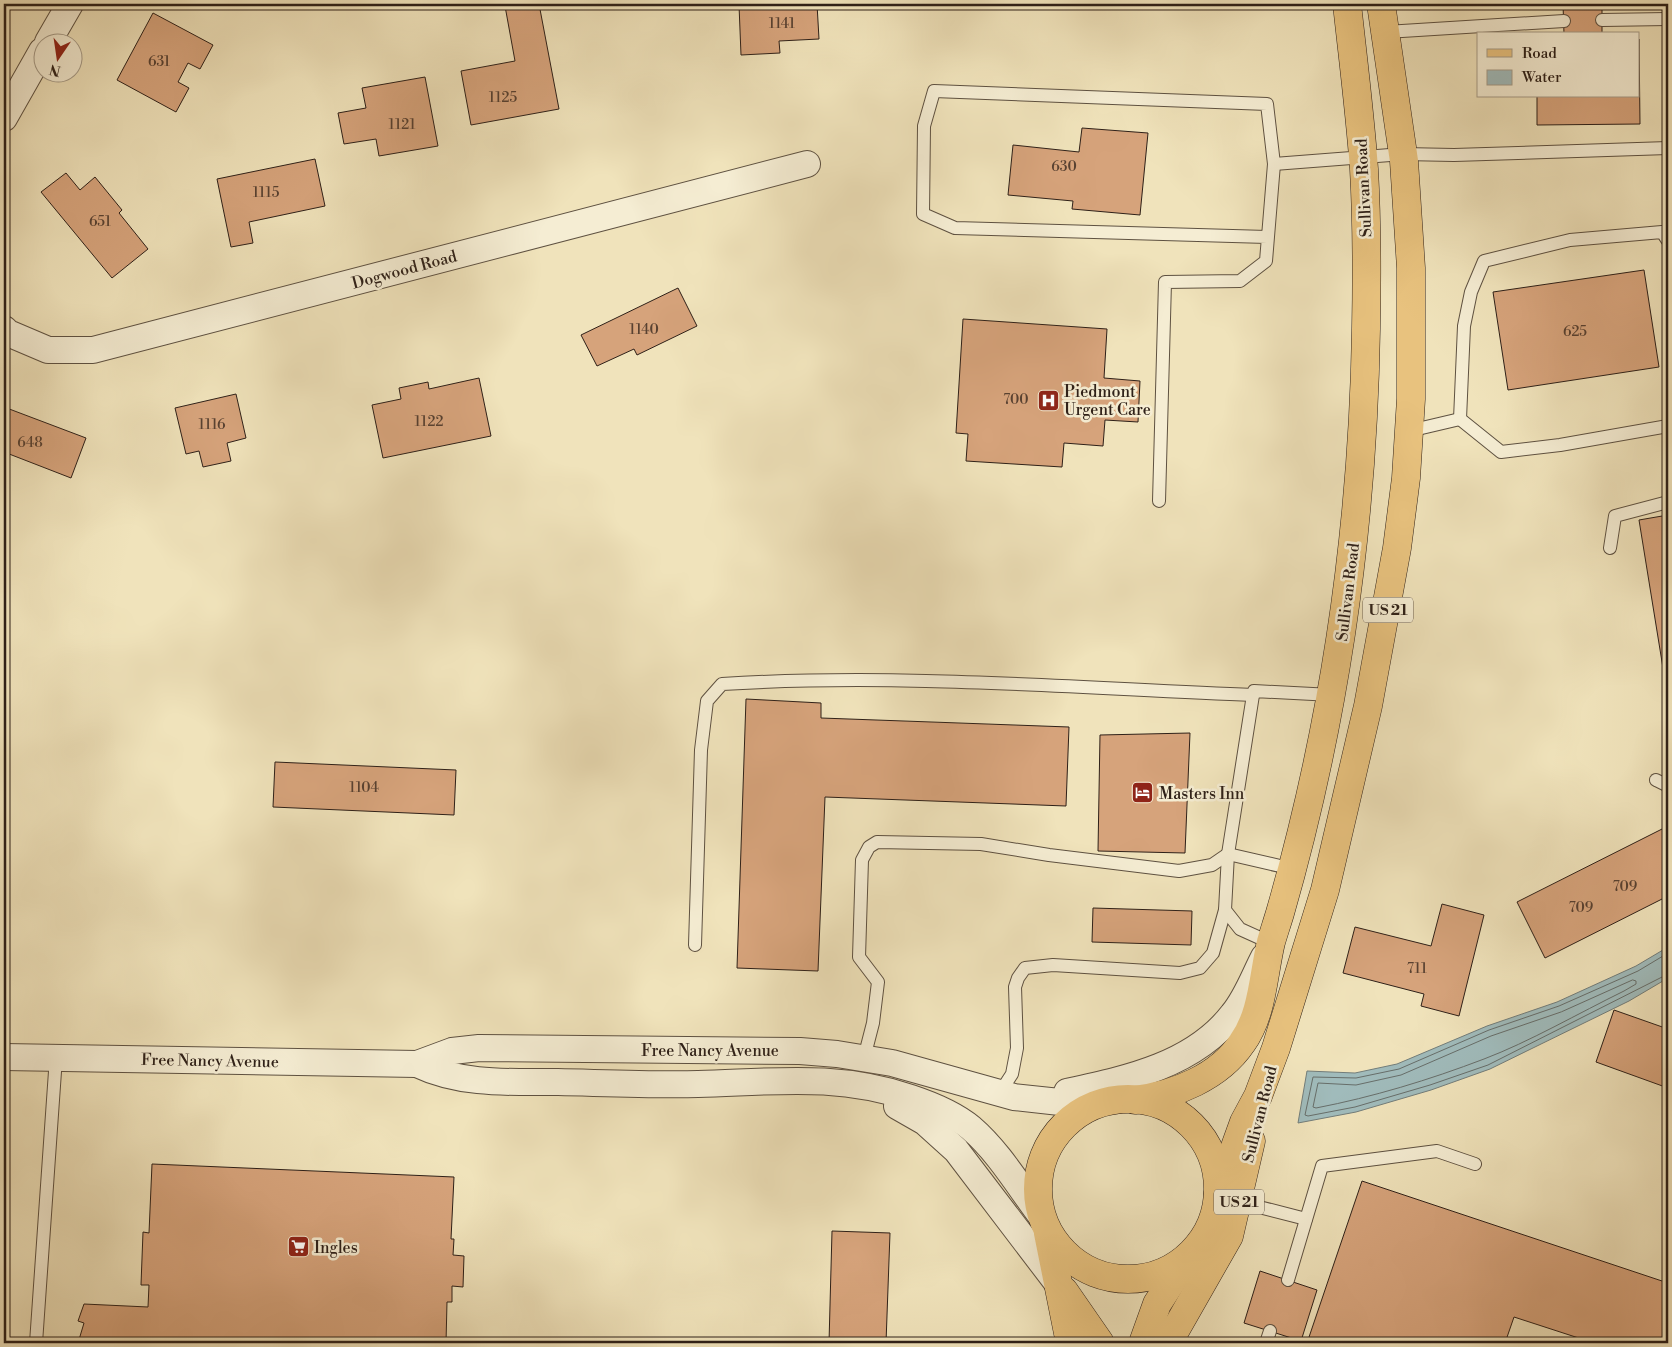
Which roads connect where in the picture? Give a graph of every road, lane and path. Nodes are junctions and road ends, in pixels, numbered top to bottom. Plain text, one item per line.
1 (70, 4) edge
2 (1347, 4) edge
3 (1381, 4) edge
4 (1668, 19) edge
5 (1602, 20) dead end
6 (1564, 21) dead end
7 (54, 32) edge
8 (1386, 32) junction
9 (32, 69) edge
10 (4, 118) edge
11 (1668, 148) edge
12 (1403, 154) junction
13 (1363, 157) junction
14 (807, 164) dead end
15 (1274, 164) junction
16 (1267, 237) junction
17 (1668, 241) edge
18 (4, 329) edge
19 (1460, 419) junction
20 (1668, 426) edge
21 (1409, 431) junction
22 (1159, 501) dead end
23 (1668, 502) edge
24 (1610, 548) dead end
25 (1254, 695) junction
26 (1332, 695) junction
27 (1656, 780) dead end
28 (1668, 786) edge
29 (1228, 854) junction
30 (1293, 869) junction
31 (1225, 910) junction
32 (1271, 943) junction
33 (695, 945) dead end
34 (4, 1057) edge
35 (56, 1058) junction
36 (864, 1058) junction
37 (417, 1064) junction
38 (826, 1080) junction
39 (999, 1094) junction
40 (1127, 1100) junction
41 (1474, 1164) dead end
42 (1224, 1201) junction
43 (1306, 1219) junction
44 (1044, 1222) junction
45 (1192, 1252) junction
46 (1288, 1280) dead end
47 (1058, 1284) junction
48 (36, 1343) edge
49 (1070, 1343) edge
50 (1100, 1343) edge
51 (1143, 1343) edge
52 (1168, 1343) edge

1 - 7 street
2 - 13 main road, Sullivan Road / US 21
3 - 8 main road, Sullivan Road / US 21
4 - 5 lane
6 - 8 lane
8 - 12 main road, Sullivan Road / US 21
9 - 10 street
11 - 12 lane
12 - 13 lane
12 - 21 main road, Sullivan Road / US 21
13 - 15 lane
13 - 26 main road, Sullivan Road / US 21
14 - 18 street, Dogwood Road
15 - 16 lane
15 - 16 lane
16 - 22 lane
17 - 19 lane
19 - 20 lane
19 - 21 lane
21 - 42 main road, Sullivan Road / US 21
23 - 24 lane
25 - 26 lane
25 - 29 lane
25 - 33 lane
26 - 30 main road, Sullivan Road / US 21
27 - 28 lane
29 - 30 lane
29 - 31 lane
29 - 36 lane
30 - 32 main road, Sullivan Road / US 21
31 - 32 lane
31 - 39 lane
32 - 39 street, Free Nancy Avenue
32 - 40 main road, Sullivan Road / US 21
34 - 35 street, Free Nancy Avenue
35 - 37 street, Free Nancy Avenue
35 - 48 lane
36 - 37 street, Free Nancy Avenue
36 - 39 street, Free Nancy Avenue
37 - 38 street, Free Nancy Avenue
38 - 44 street, Free Nancy Avenue
38 - 47 street, Free Nancy Avenue
39 - 40 street, Free Nancy Avenue
40 - 42 main road
40 - 44 main road, US 21
41 - 43 lane
42 - 43 lane
42 - 45 main road, US 21
42 - 52 main road, Sullivan Road / US 21
43 - 46 lane
44 - 45 main road
44 - 47 main road, US 21
45 - 51 main road, US 21
47 - 49 main road, US 21
47 - 50 main road

